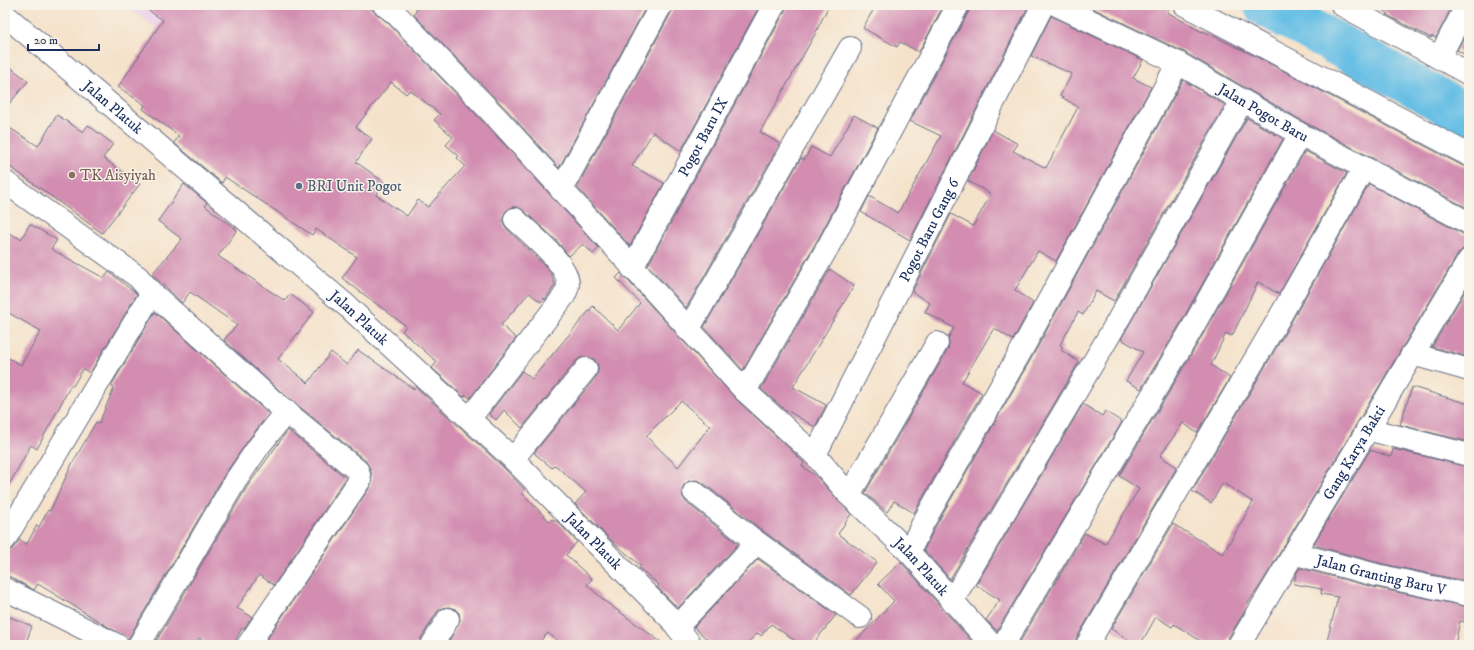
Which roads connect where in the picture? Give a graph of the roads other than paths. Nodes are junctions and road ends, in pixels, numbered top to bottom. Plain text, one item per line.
1 (384, 5) edge
2 (661, 5) edge
3 (774, 5) edge
4 (958, 5) edge
5 (1044, 5) edge
6 (1057, 5) edge
7 (1186, 5) edge
8 (1342, 5) edge
9 (1467, 5) edge
10 (5, 15) edge
11 (850, 48) dead end
12 (1439, 58) junction
13 (1178, 63) junction
14 (1469, 74) edge
15 (1242, 101) junction
16 (1300, 134) junction
17 (1469, 156) edge
18 (1364, 168) junction
19 (5, 182) edge
20 (561, 190) junction
21 (515, 219) dead end
22 (1469, 223) edge
23 (1469, 260) edge
24 (632, 268) junction
25 (152, 293) junction
26 (688, 330) junction
27 (937, 343) dead end
28 (1412, 354) junction
29 (586, 369) dead end
30 (1469, 370) edge
31 (745, 391) junction
32 (287, 411) junction
33 (470, 418) junction
34 (1367, 429) junction
35 (815, 455) junction
36 (1469, 455) edge
37 (513, 459) junction
38 (694, 492) dead end
39 (849, 495) junction
40 (5, 539) edge
41 (755, 541) junction
42 (909, 552) junction
43 (1293, 553) junction
44 (5, 589) edge
45 (1469, 595) edge
46 (952, 601) junction
47 (860, 617) dead end
48 (448, 619) dead end
49 (677, 627) junction
50 (109, 643) edge
51 (139, 645) edge
52 (248, 645) edge
53 (432, 645) edge
54 (692, 645) edge
55 (992, 645) edge
56 (1003, 645) edge
57 (1087, 645) edge
58 (1239, 645) edge

1 - 20 street, Jalan Platuk
2 - 20 street
3 - 24 street, Pogot Baru IX
4 - 31 street
5 - 35 street, Pogot Baru Gang 6
6 - 13 street, Jalan Pogot Baru
7 - 17 street
8 - 12 street
9 - 12 street
10 - 33 street, Jalan Platuk
11 - 26 street
12 - 14 street
13 - 15 street, Jalan Pogot Baru
13 - 42 street
15 - 16 street, Jalan Pogot Baru
15 - 46 street
16 - 18 street, Jalan Pogot Baru
16 - 56 street
18 - 22 street, Jalan Pogot Baru
18 - 57 street
19 - 25 street
20 - 24 street, Jalan Platuk
21 - 33 street
23 - 28 street, Gang Karya Bakti
24 - 26 street, Jalan Platuk
25 - 32 street
25 - 40 street
26 - 31 street, Jalan Platuk
27 - 39 street
28 - 30 street
28 - 34 street, Gang Karya Bakti
29 - 37 street
31 - 35 street, Jalan Platuk
32 - 51 street
32 - 52 street
33 - 37 street, Jalan Platuk
34 - 36 street
34 - 43 street, Gang Karya Bakti
35 - 39 street, Jalan Platuk
37 - 49 street, Jalan Platuk
38 - 41 street
39 - 42 street, Jalan Platuk
41 - 47 street
41 - 49 street
42 - 46 street, Jalan Platuk
43 - 45 street, Jalan Granting Baru V
43 - 58 street, Gang Karya Bakti
44 - 50 street
46 - 55 street, Jalan Platuk
48 - 53 street
49 - 54 street, Jalan Platuk

